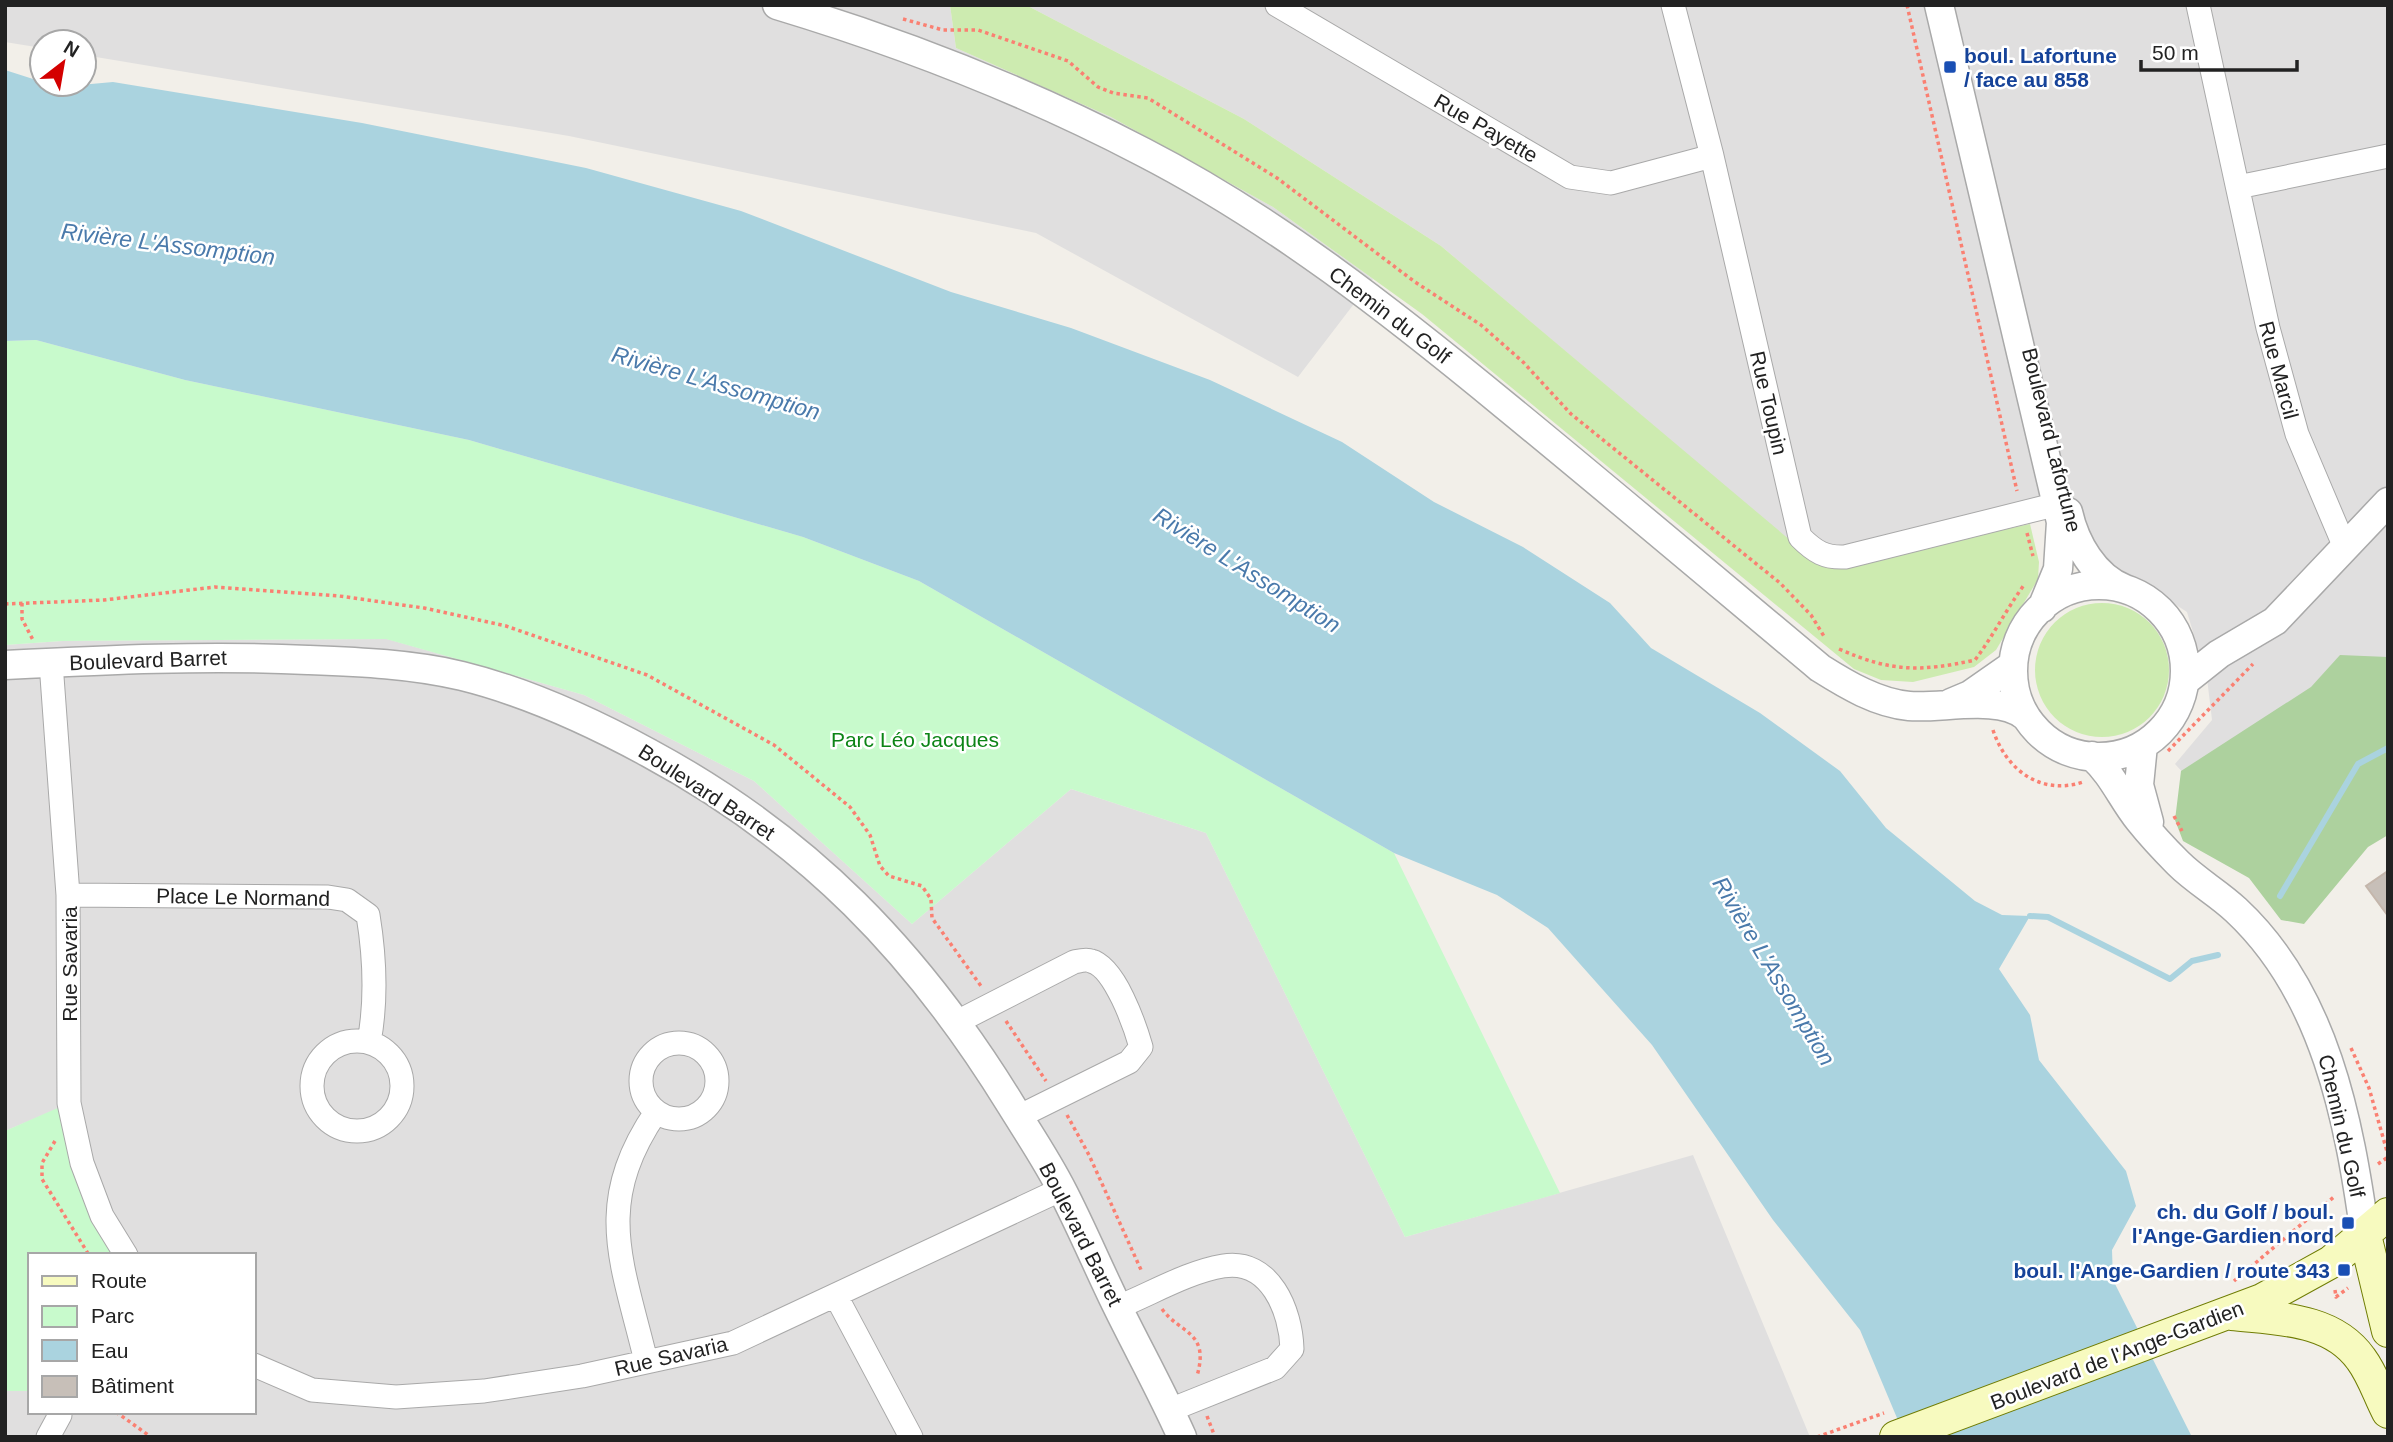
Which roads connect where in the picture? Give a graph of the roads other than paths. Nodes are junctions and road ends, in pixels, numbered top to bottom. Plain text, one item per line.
1 (777, 5) edge
2 (1277, 5) edge
3 (1673, 5) edge
4 (1939, 5) edge
5 (2198, 5) edge
6 (1712, 156) junction
7 (2388, 156) edge
8 (2238, 187) junction
9 (2002, 268) junction
10 (2388, 502) edge
11 (2058, 504) junction
12 (2344, 544) junction
13 (2132, 592) junction
14 (2042, 608) junction
15 (2275, 621) junction
16 (2174, 628) junction
17 (51, 663) junction
18 (5, 665) edge
19 (2013, 665) junction
20 (2185, 681) junction
21 (1945, 705) junction
22 (2025, 716) junction
23 (2143, 745) junction
24 (2089, 768) junction
25 (2150, 832) junction
26 (68, 895) junction
27 (957, 1022) junction
28 (369, 1042) dead end
29 (656, 1112) dead end
30 (1018, 1117) junction
31 (1062, 1189) junction
32 (2376, 1224) edge
33 (125, 1253) edge
34 (836, 1296) junction
35 (2228, 1301) junction
36 (1118, 1307) junction
37 (2388, 1331) edge
38 (646, 1361) junction
39 (256, 1366) edge
40 (1170, 1410) junction
41 (2388, 1412) edge
42 (60, 1415) dead end
43 (48, 1437) edge
44 (911, 1437) edge
45 (1182, 1437) edge
46 (1896, 1437) edge

1 - 21 street, Chemin du Golf
2 - 6 street, Rue Payette
3 - 6 street, Rue Toupin
4 - 9 street, Boulevard Lafortune
5 - 8 street, Rue Marcil
6 - 11 street, Rue Toupin
7 - 8 street
8 - 12 street, Rue Marcil
9 - 11 street, Boulevard Lafortune
9 - 13 street, Boulevard Lafortune
10 - 12 street
11 - 14 street, Boulevard Lafortune
12 - 15 street
13 - 14 street
13 - 16 street
14 - 19 street
15 - 16 street
15 - 20 street
16 - 20 street
17 - 18 street, Boulevard Barret
17 - 26 street, Rue Savaria
17 - 27 street, Boulevard Barret
19 - 21 street, Chemin du Golf
19 - 22 street
20 - 23 street
21 - 22 street, Chemin du Golf
22 - 24 street
23 - 24 street
23 - 25 street, Chemin du Golf
24 - 25 street, Chemin du Golf
25 - 32 street, Chemin du Golf
26 - 28 street, Place Le Normand
26 - 33 street, Rue Savaria
27 - 30 street, Boulevard Barret
27 - 30 street
29 - 38 street
30 - 31 street, Boulevard Barret
31 - 34 street, Rue Savaria
31 - 36 street, Boulevard Barret
32 - 35 main road, Boulevard de l'Ange-Gardien
32 - 37 main road
34 - 38 street, Rue Savaria
34 - 44 street
35 - 41 main road
35 - 46 main road, Boulevard de l'Ange-Gardien
36 - 40 street, Boulevard Barret
36 - 40 street
38 - 39 street, Rue Savaria
40 - 45 street, Boulevard Barret
42 - 43 street

